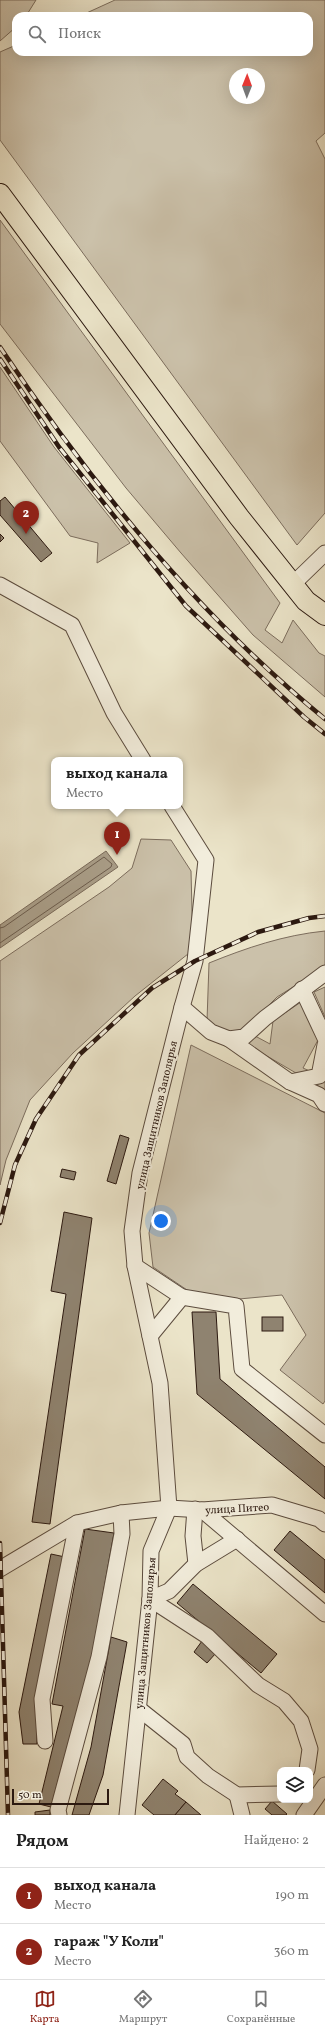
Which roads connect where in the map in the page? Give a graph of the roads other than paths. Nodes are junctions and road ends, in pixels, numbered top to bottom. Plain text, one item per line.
1 (0, 194) edge
2 (325, 553) edge
3 (293, 584) junction
4 (0, 585) edge
5 (325, 615) edge
6 (141, 757) edge
7 (174, 809) edge
8 (325, 973) edge
9 (302, 989) junction
10 (182, 1007) junction
11 (325, 1038) edge
12 (229, 1040) junction
13 (325, 1045) edge
14 (290, 1082) junction
15 (325, 1104) edge
16 (135, 1266) junction
17 (182, 1297) junction
18 (150, 1336) junction
19 (325, 1435) edge
20 (169, 1508) junction
21 (199, 1510) junction
22 (121, 1513) junction
23 (77, 1523) junction
24 (325, 1524) edge
25 (237, 1539) junction
26 (196, 1564) junction
27 (0, 1569) edge
28 (150, 1599) junction
29 (325, 1614) edge
30 (139, 1709) junction
31 (45, 1741) dead end
32 (307, 1767) edge
33 (317, 1792) edge
34 (277, 1794) edge
35 (237, 1795) junction
36 (128, 1814) edge
37 (58, 1815) edge
38 (242, 1815) edge
39 (304, 1815) edge

1 - 3 main road
2 - 3 street
3 - 5 main road
4 - 6 street
7 - 10 street, улица Защитников Заполярья
8 - 9 street
9 - 11 street
9 - 12 street
10 - 12 street
10 - 16 street, улица Защитников Заполярья
12 - 14 street
13 - 14 street
14 - 15 street
16 - 17 street
16 - 18 street, улица Защитников Заполярья
17 - 18 street
17 - 19 street
18 - 20 street, улица Защитников Заполярья
20 - 21 street, улица Питео
20 - 22 street, улица Питео
20 - 28 street, улица Защитников Заполярья
21 - 24 street, улица Питео
21 - 25 street
21 - 26 street
22 - 23 street, улица Питео
22 - 37 street
23 - 27 street, улица Питео
23 - 31 street
25 - 26 street
25 - 29 street
26 - 28 street
28 - 30 street, улица Защитников Заполярья
28 - 32 street
30 - 35 street
30 - 36 street, улица Защитников Заполярья
33 - 39 street
34 - 35 street
35 - 38 street

